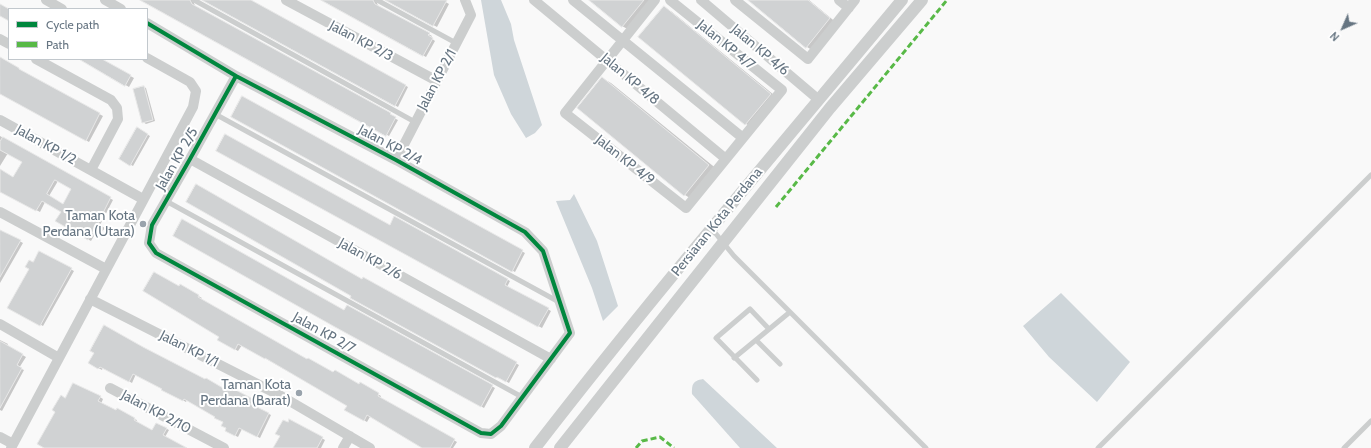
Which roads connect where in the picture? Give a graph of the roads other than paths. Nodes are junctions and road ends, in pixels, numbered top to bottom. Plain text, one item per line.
1 (46, 0) edge
2 (105, 0) edge
3 (194, 0) edge
4 (286, 0) edge
5 (377, 0) edge
6 (465, 0) edge
7 (534, 0) edge
8 (573, 0) edge
9 (655, 0) edge
10 (670, 0) edge
11 (701, 0) edge
12 (735, 0) edge
13 (839, 0) edge
14 (902, 0) edge
15 (922, 0) edge
16 (852, 4) edge
17 (60, 8) edge
18 (119, 8) edge
19 (148, 24) edge
20 (623, 41) junction
21 (456, 43) junction
22 (148, 59) edge
23 (38, 60) edge
24 (607, 60) junction
25 (236, 76) junction
26 (437, 81) junction
27 (819, 100) junction
28 (215, 114) junction
29 (0, 120) edge
30 (415, 122) junction
31 (743, 138) junction
32 (190, 159) junction
33 (726, 159) junction
34 (396, 160) junction
35 (91, 170) junction
36 (1371, 175) edge
37 (144, 199) junction
38 (166, 201) junction
39 (0, 212) edge
40 (712, 229) junction
41 (723, 242) junction
42 (156, 253) joint
43 (106, 269) junction
44 (90, 299) junction
45 (560, 303) junction
46 (790, 312) junction
47 (0, 324) edge
48 (769, 329) junction
49 (756, 340) junction
50 (59, 358) junction
51 (734, 358) junction
52 (550, 359) junction
53 (780, 364) dead end
54 (757, 380) dead end
55 (110, 388) dead end
56 (522, 397) junction
57 (1371, 421) edge
58 (350, 436) junction
59 (0, 437) edge
60 (12, 446) edge
61 (224, 448) edge
62 (343, 448) edge
63 (370, 448) edge
64 (535, 448) edge
65 (560, 448) edge
66 (926, 448) edge
67 (1098, 448) edge
68 (1344, 448) edge

1 - 17 street
2 - 18 street
3 - 30 lane
4 - 26 street, Jalan KP 2/3
5 - 21 lane
6 - 21 street, Jalan KP 2/1
7 - 24 street, Jalan KP 4/8
8 - 20 street, Jalan KP 4/8
9 - 20 street
10 - 31 street, Jalan KP 4/7
11 - 27 street, Jalan KP 4/6
12 - 16 street, Jalan KP 4/6
13 - 16 street
14 - 27 street, Persiaran Kota Perdana
15 - 41 street, Persiaran Kota Perdana
19 - 25 street, Jalan KP 2/4
20 - 24 street
20 - 31 street, Jalan KP 4/8
21 - 26 street, Jalan KP 2/1
22 - 37 street
23 - 35 street, Jalan KP 1/2
24 - 33 street, Jalan KP 4/8
24 - 33 street, Jalan KP 4/9
25 - 28 street, Jalan KP 2/5
25 - 34 street, Jalan KP 2/4
26 - 30 street, Jalan KP 2/1
27 - 40 street, Persiaran Kota Perdana
28 - 32 street, Jalan KP 2/5
28 - 45 lane
29 - 35 street, Jalan KP 1/2
30 - 34 street, Jalan KP 2/1
31 - 33 street
32 - 38 street, Jalan KP 2/5
32 - 52 street, Jalan KP 2/6
34 - 45 street, Jalan KP 2/4
35 - 37 street, Jalan KP 1/2
36 - 67 lane
37 - 43 street
38 - 42 street, Jalan KP 2/5
38 - 56 lane
39 - 43 street
40 - 41 lane
40 - 64 street, Persiaran Kota Perdana
41 - 46 lane
41 - 65 street, Persiaran Kota Perdana
42 - 56 street, Jalan KP 2/7
43 - 44 street
44 - 50 street
44 - 58 street, Jalan KP 1/1
45 - 52 street, Jalan KP 2/4
46 - 48 lane
46 - 66 lane
47 - 50 street
48 - 49 lane
48 - 51 lane
49 - 51 lane
49 - 53 lane
50 - 60 street
51 - 54 lane
52 - 56 street
55 - 61 street, Jalan KP 2/10
57 - 68 lane
58 - 62 street
58 - 63 street, Jalan KP 1/1
59 - 60 street

